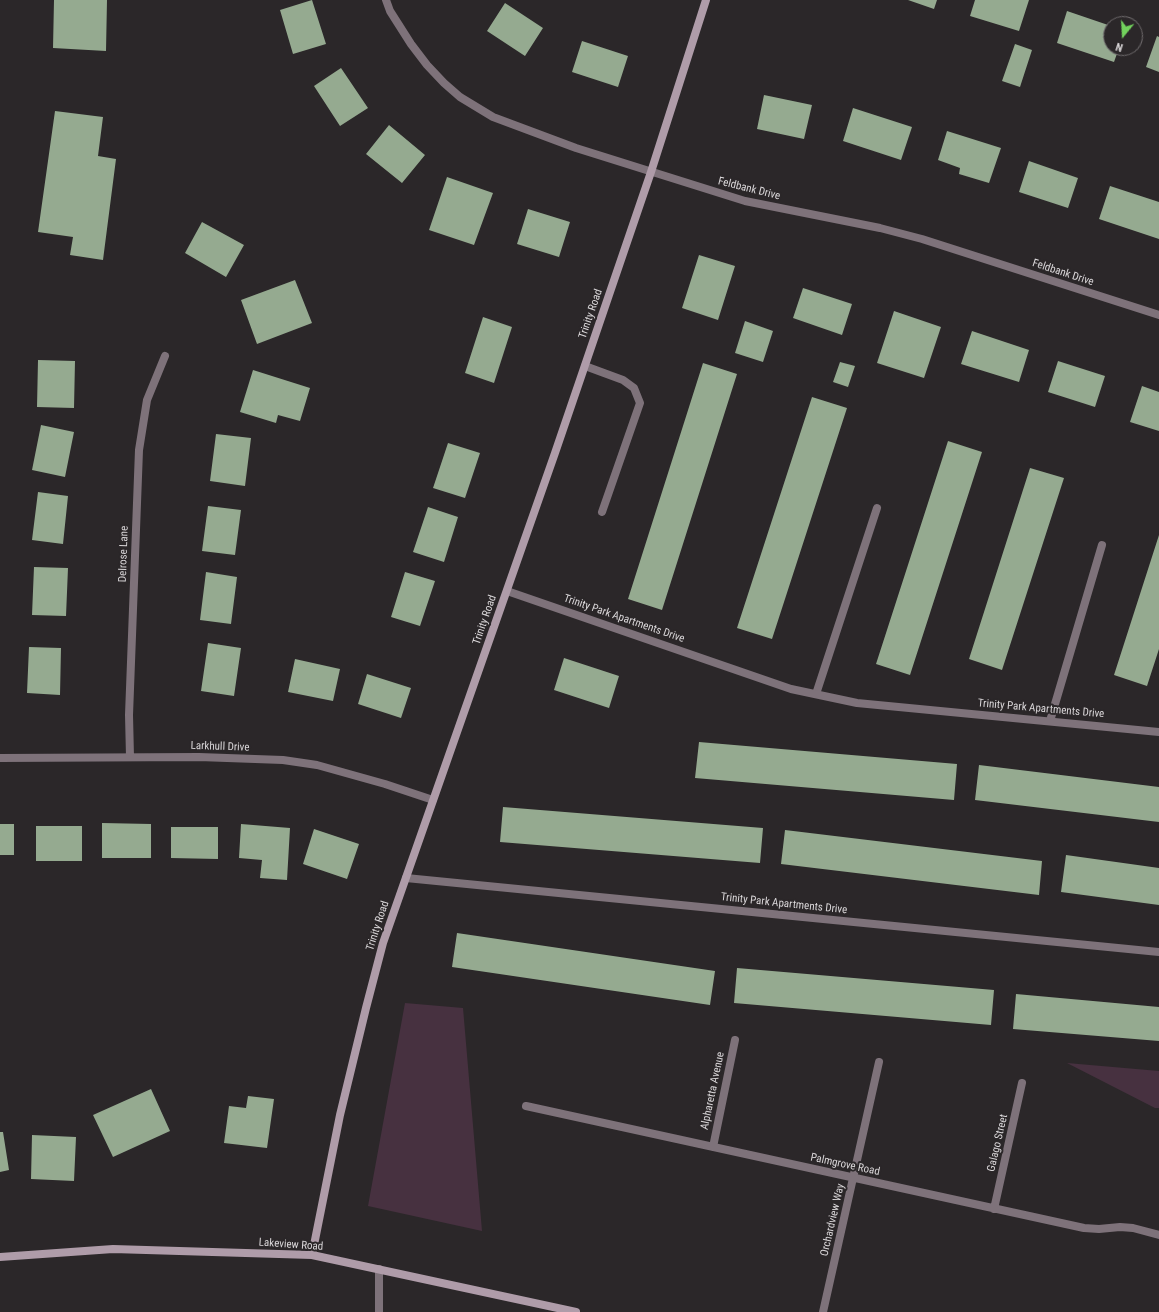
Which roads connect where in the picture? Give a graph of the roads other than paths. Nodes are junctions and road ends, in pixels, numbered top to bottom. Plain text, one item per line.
1 (386, 0) edge
2 (706, 0) edge
3 (650, 172) junction
4 (1159, 315) edge
5 (165, 356) dead end
6 (585, 366) junction
7 (877, 508) dead end
8 (602, 512) dead end
9 (1102, 545) dead end
10 (507, 590) junction
11 (816, 694) junction
12 (1050, 721) junction
13 (1159, 732) edge
14 (130, 757) junction
15 (0, 758) edge
16 (433, 800) junction
17 (406, 878) junction
18 (1159, 952) edge
19 (735, 1040) dead end
20 (879, 1062) dead end
21 (1022, 1083) dead end
22 (526, 1106) dead end
23 (713, 1147) junction
24 (853, 1178) junction
25 (994, 1209) junction
26 (1159, 1235) edge
27 (312, 1255) junction
28 (0, 1257) edge
29 (379, 1269) junction
30 (379, 1312) edge
31 (576, 1312) edge
32 (823, 1312) edge

1 - 3 street, Feldbank Drive
2 - 3 street, Trinity Road
3 - 4 street, Feldbank Drive
3 - 6 street, Trinity Road
5 - 14 street, Delrose Lane
6 - 8 street
6 - 10 street, Trinity Road
7 - 11 street
9 - 12 street
10 - 11 street, Trinity Park Apartments Drive
10 - 16 street, Trinity Road
11 - 12 street, Trinity Park Apartments Drive
12 - 13 street, Trinity Park Apartments Drive
14 - 15 street, Larkhull Drive
14 - 16 street, Larkhull Drive
16 - 17 street, Trinity Road
17 - 18 street, Trinity Park Apartments Drive
17 - 27 street, Trinity Road
19 - 23 street, Alpharetta Avenue
20 - 24 street, Orchardview Way
21 - 25 street, Galago Street
22 - 23 street, Palmgrove Road
23 - 24 street, Palmgrove Road
24 - 25 street, Palmgrove Road
24 - 32 street, Orchardview Way
25 - 26 street, Palmgrove Road
27 - 28 street, Lakeview Road
27 - 29 street, Lakeview Road
29 - 30 street
29 - 31 street, Lakeview Road

